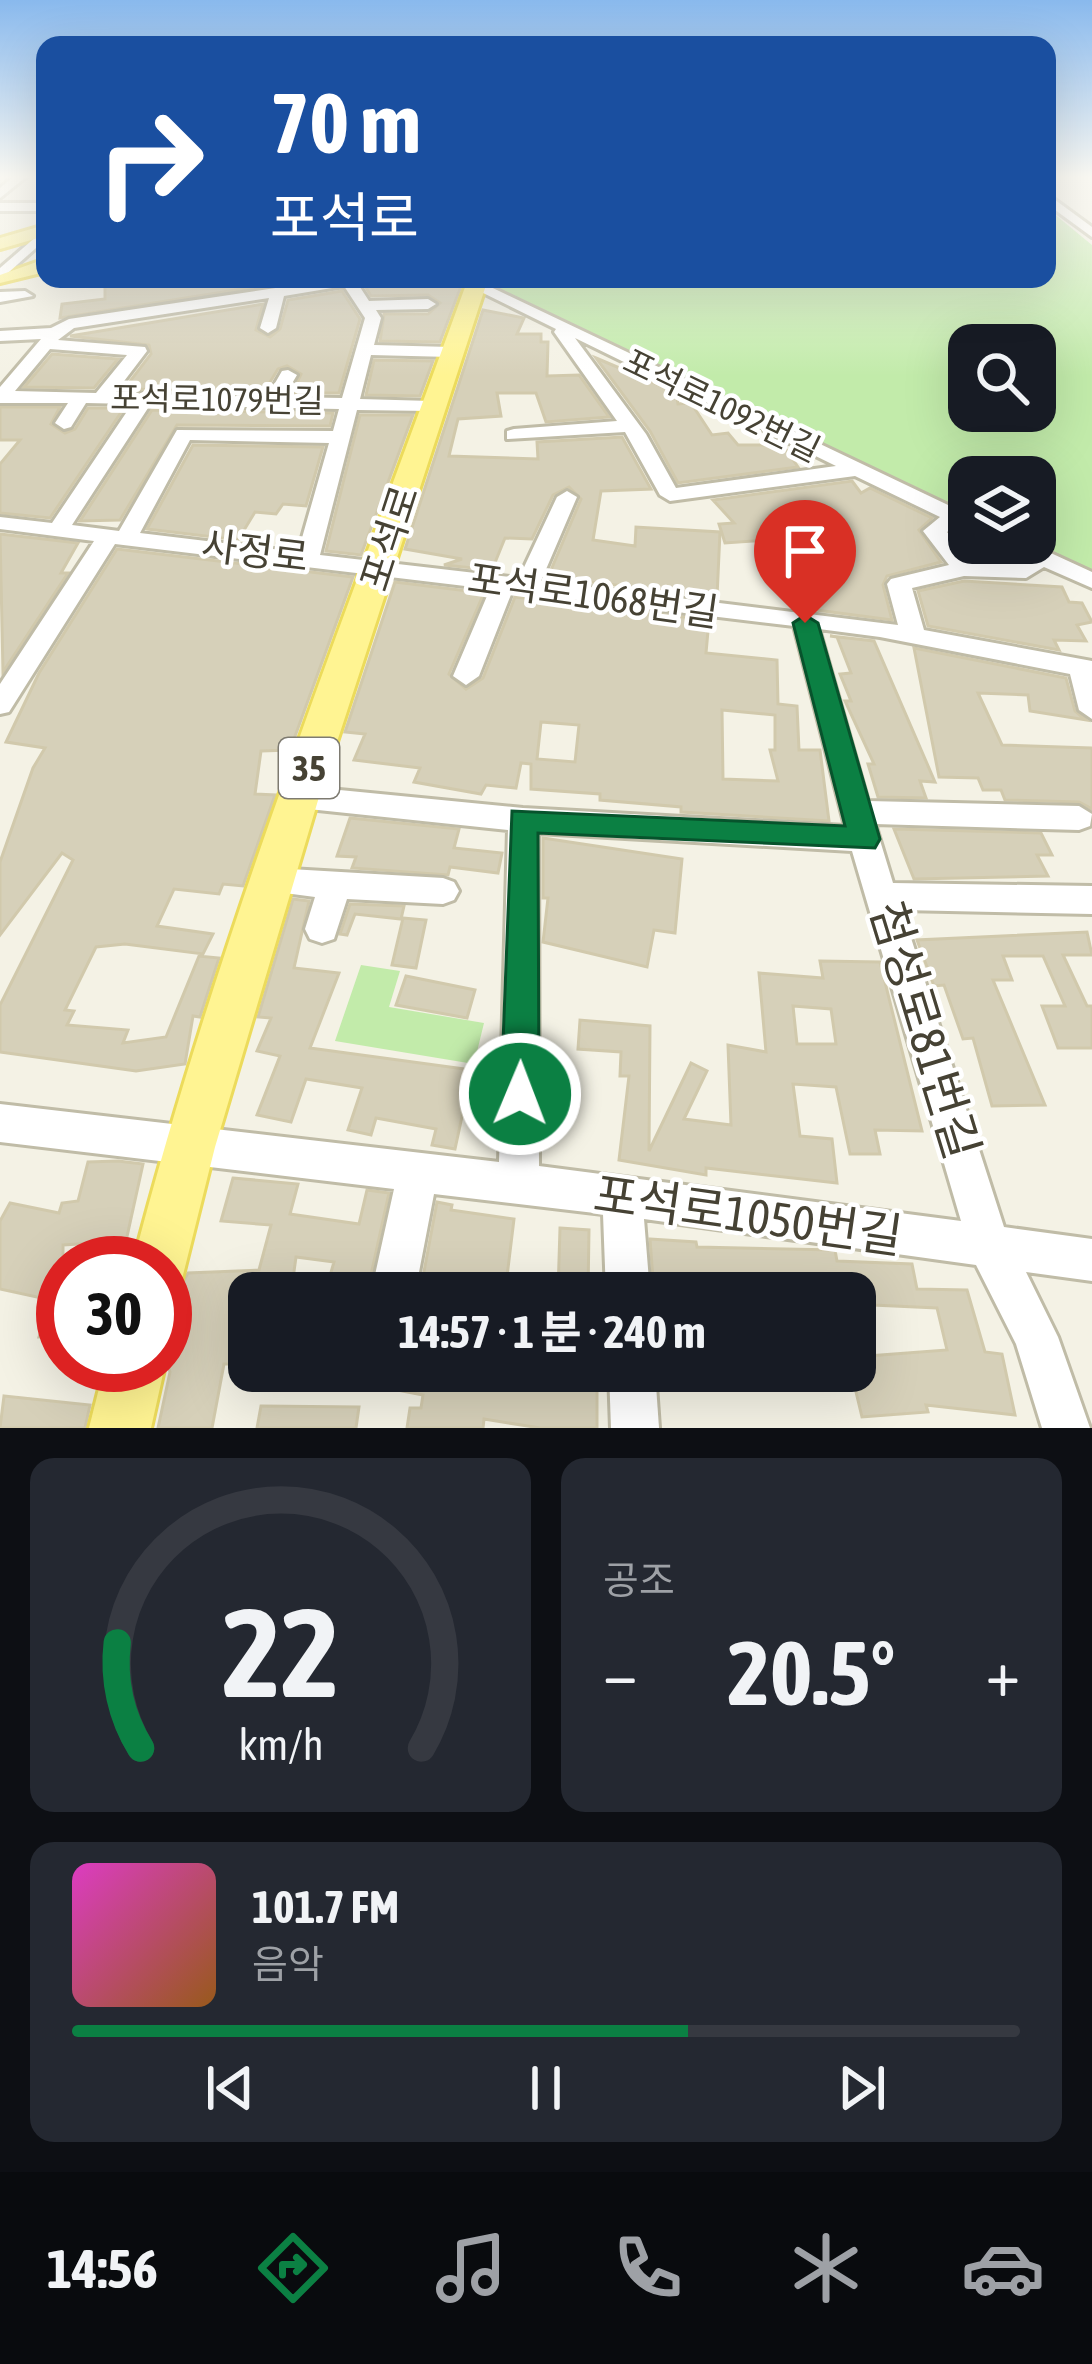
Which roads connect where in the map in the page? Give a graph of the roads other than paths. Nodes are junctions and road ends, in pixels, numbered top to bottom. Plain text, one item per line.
1 (36, 246) edge
2 (36, 246) edge
3 (0, 249) edge
4 (36, 251) edge
5 (2, 284) edge
6 (302, 288) edge
7 (359, 288) edge
8 (474, 288) edge
9 (490, 288) edge
10 (277, 295) junction
11 (25, 296) dead end
12 (428, 304) dead end
13 (365, 306) junction
14 (265, 322) dead end
15 (558, 326) junction
16 (0, 336) edge
17 (50, 338) junction
18 (364, 350) junction
19 (451, 352) junction
20 (288, 375) dead end
21 (93, 395) junction
22 (1, 397) edge
23 (145, 399) junction
24 (349, 402) junction
25 (272, 403) junction
26 (431, 406) junction
27 (64, 423) dead end
28 (630, 426) junction
29 (514, 435) dead end
30 (342, 437) junction
31 (858, 470) junction
32 (566, 497) dead end
33 (948, 513) edge
34 (7, 524) edge
35 (948, 526) edge
36 (59, 529) junction
37 (118, 535) junction
38 (0, 545) edge
39 (948, 549) edge
40 (308, 556) junction
41 (960, 564) edge
42 (986, 564) edge
43 (1047, 564) edge
44 (382, 566) junction
45 (964, 569) junction
46 (1089, 581) edge
47 (515, 584) junction
48 (1092, 606) edge
49 (805, 623) junction
50 (914, 636) junction
51 (1087, 669) edge
52 (466, 676) dead end
53 (5, 690) edge
54 (1092, 710) edge
55 (299, 797) junction
56 (1078, 818) dead end
57 (523, 820) junction
58 (861, 825) junction
59 (273, 881) junction
60 (334, 886) junction
61 (442, 891) dead end
62 (886, 896) junction
63 (1092, 900) edge
64 (322, 929) dead end
65 (0, 1123) edge
66 (189, 1148) junction
67 (418, 1173) junction
68 (519, 1185) junction
69 (622, 1196) junction
70 (168, 1236) edge
71 (990, 1248) junction
72 (1092, 1260) edge
73 (397, 1272) edge
74 (627, 1272) edge
75 (129, 1392) edge
76 (633, 1392) edge
77 (120, 1428) edge
78 (635, 1428) edge
79 (1066, 1428) edge

1 - 3 main road
2 - 3 main road
4 - 5 main road
5 - 11 street
6 - 10 street
7 - 13 street
8 - 19 main road, 포석로 / 35
9 - 15 street, 포석로1092번길
10 - 14 street
10 - 17 street
12 - 13 street
13 - 18 street
15 - 28 street
15 - 31 street, 포석로1092번길
16 - 17 street
17 - 21 street
17 - 22 street
18 - 19 street
18 - 24 street
19 - 26 main road, 포석로 / 35
20 - 25 street
21 - 22 street, 포석로1079번길
21 - 23 street, 포석로1079번길
21 - 27 street
23 - 25 street, 포석로1079번길
23 - 36 street
24 - 25 street, 포석로1079번길
24 - 26 street, 포석로1079번길
24 - 30 street
26 - 44 main road, 포석로 / 35
28 - 29 street
28 - 31 street
30 - 37 street
30 - 40 street
31 - 33 street, 포석로1092번길
32 - 47 street
34 - 36 street, 사정로
34 - 38 street
35 - 39 street
36 - 37 street, 사정로
37 - 40 street, 사정로
37 - 53 street
40 - 44 street, 사정로
41 - 45 street
42 - 45 street
43 - 46 street
44 - 47 street, 포석로1068번길
44 - 55 main road, 포석로 / 35
45 - 50 street
46 - 48 street
47 - 49 street, 포석로1068번길
47 - 52 street
49 - 50 street, 포석로1068번길
49 - 58 street, 첨성로81번길
50 - 51 street, 포석로1068번길
51 - 54 street
55 - 57 street
55 - 59 main road, 포석로 / 35
56 - 58 street
57 - 58 street
57 - 68 street
58 - 62 street, 첨성로81번길
59 - 60 street
59 - 66 main road, 포석로 / 35
60 - 61 street
60 - 64 street
62 - 63 street
62 - 71 street, 첨성로81번길
65 - 66 street, 포석로1050번길
66 - 67 street, 포석로1050번길
66 - 70 main road, 포석로 / 35
67 - 68 street, 포석로1050번길
67 - 73 street
68 - 69 street, 포석로1050번길
69 - 71 street, 포석로1050번길
69 - 74 street
71 - 72 street, 포석로1050번길
71 - 79 street, 첨성로81번길
75 - 77 main road
76 - 78 street

